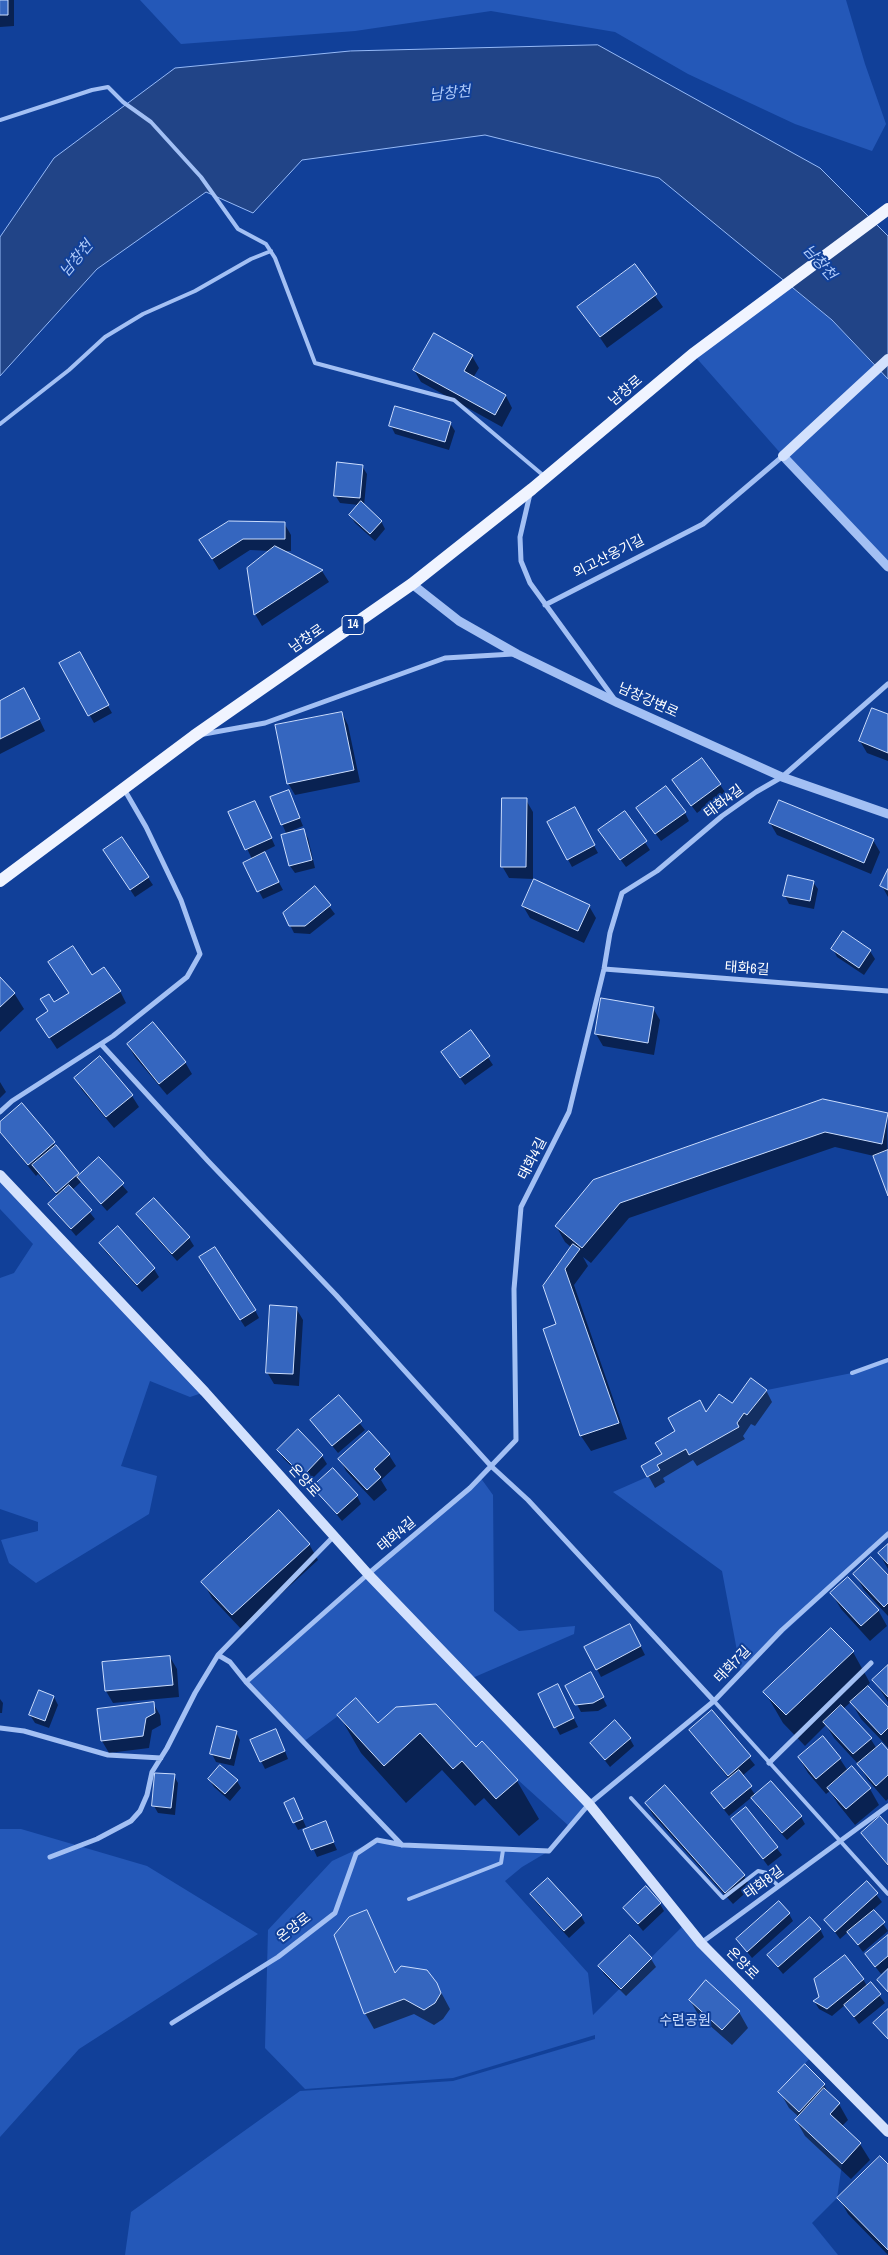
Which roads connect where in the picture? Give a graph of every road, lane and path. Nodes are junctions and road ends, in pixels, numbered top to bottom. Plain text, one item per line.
1 (0, 120) edge
2 (888, 209) edge
3 (270, 251) junction
4 (888, 359) edge
5 (0, 424) edge
6 (783, 456) junction
7 (546, 477) junction
8 (532, 489) junction
9 (888, 567) edge
10 (412, 584) junction
11 (545, 605) junction
12 (517, 654) junction
13 (888, 684) edge
14 (618, 703) junction
15 (194, 736) junction
16 (782, 777) junction
17 (124, 788) junction
18 (888, 814) edge
19 (0, 881) edge
20 (604, 969) junction
21 (888, 991) edge
22 (101, 1044) junction
23 (0, 1112) edge
24 (0, 1175) edge
25 (888, 1360) edge
26 (852, 1372) dead end
27 (491, 1466) junction
28 (888, 1534) edge
29 (334, 1536) junction
30 (368, 1574) junction
31 (218, 1655) junction
32 (871, 1663) dead end
33 (246, 1682) junction
34 (714, 1701) junction
35 (0, 1728) edge
36 (161, 1758) junction
37 (770, 1763) junction
38 (631, 1798) dead end
39 (589, 1804) junction
40 (888, 1806) edge
41 (840, 1841) junction
42 (403, 1845) junction
43 (503, 1850) junction
44 (50, 1857) dead end
45 (778, 1886) junction
46 (888, 1894) edge
47 (409, 1899) dead end
48 (701, 1942) junction
49 (172, 2022) dead end
50 (888, 2132) edge

1 - 3 lane
2 - 7 main road, 남창로 / 14
3 - 5 lane
3 - 7 lane
4 - 6 main road, 외고산옹기길
6 - 9 street
6 - 11 street, 외고산옹기길
7 - 8 main road, 남창로 / 14
8 - 10 main road, 남창로 / 14
8 - 11 street
10 - 12 street, 남창강변로
10 - 15 main road, 남창로 / 14
11 - 14 street
12 - 14 street, 남창강변로
12 - 15 street
13 - 16 street
14 - 16 street, 남창강변로
15 - 17 main road, 남창로 / 14
16 - 18 street, 남창강변로
16 - 20 street, 태화4길
17 - 19 main road, 남창로 / 14
17 - 22 street
20 - 21 street, 태화6길
20 - 27 street, 태화4길
22 - 23 street
22 - 27 street
24 - 29 main road, 온양로
25 - 26 lane
27 - 30 street, 태화4길
27 - 34 street
28 - 34 street, 태화7길
29 - 30 main road, 온양로
29 - 31 street
30 - 33 street, 태화4길
30 - 39 main road, 온양로
31 - 33 street
31 - 36 street
32 - 37 street
33 - 42 street
34 - 37 lane
34 - 39 street, 태화7길
35 - 36 street
36 - 44 street
37 - 41 lane
38 - 45 lane
39 - 43 street, 온양로
39 - 48 main road, 온양로
40 - 41 street, 태화8길
41 - 45 street, 태화8길
41 - 46 lane
42 - 43 street, 온양로
42 - 49 street, 온양로
43 - 47 lane
45 - 48 street, 태화8길
48 - 50 main road, 온양로

